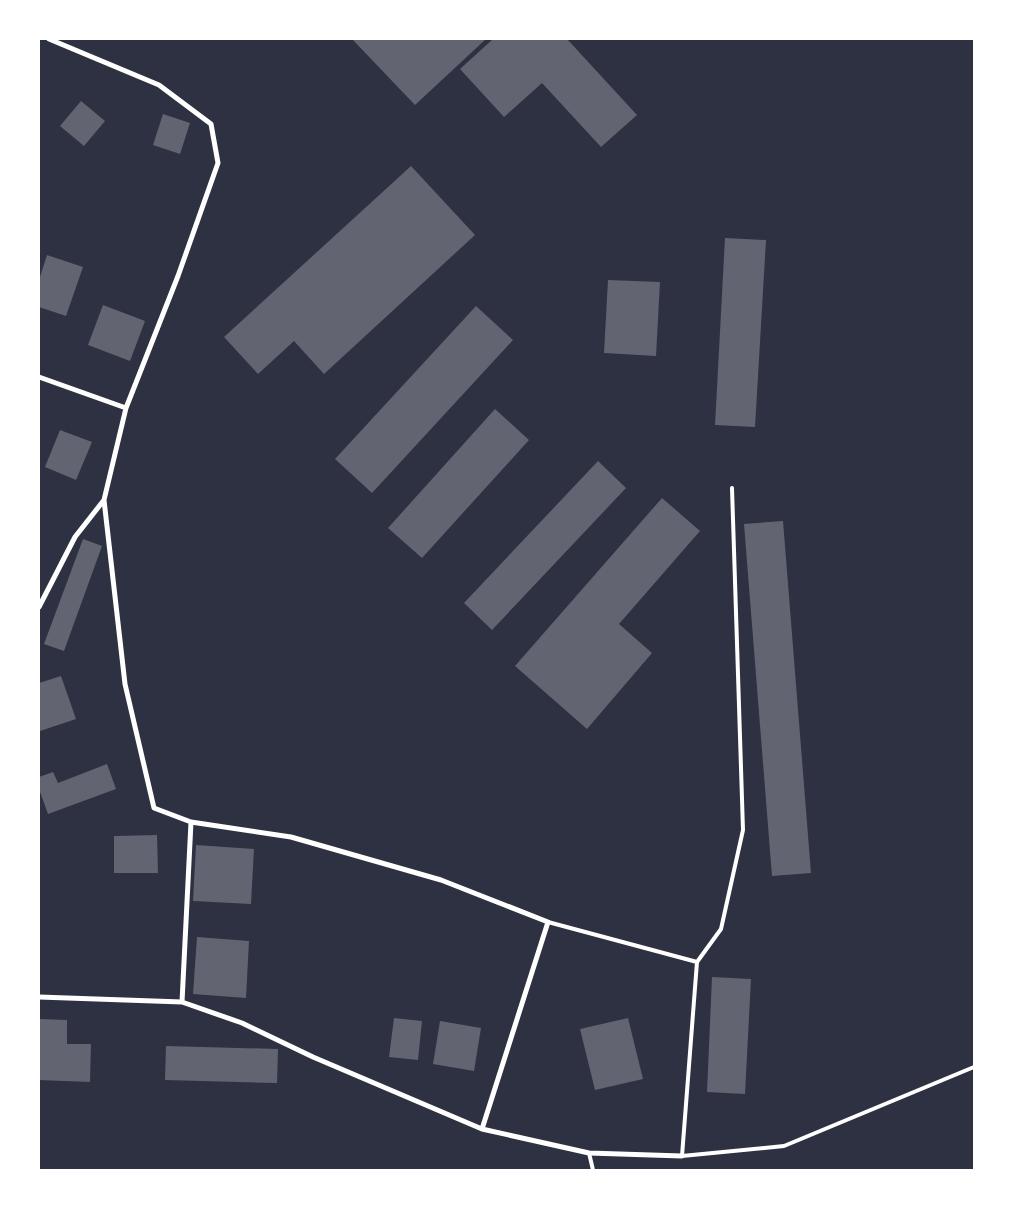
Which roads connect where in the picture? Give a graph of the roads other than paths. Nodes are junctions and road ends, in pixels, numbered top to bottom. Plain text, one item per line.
1 (49, 39) edge
2 (39, 377) edge
3 (126, 408) junction
4 (732, 488) dead end
5 (104, 500) junction
6 (39, 607) edge
7 (190, 822) junction
8 (548, 922) junction
9 (697, 962) junction
10 (39, 997) edge
11 (182, 1002) junction
12 (974, 1067) edge
13 (482, 1129) junction
14 (589, 1153) junction
15 (682, 1156) junction
16 (593, 1170) edge

1 - 3 street
2 - 3 street
3 - 5 street
4 - 9 lane
5 - 6 street
5 - 7 street
7 - 8 street
7 - 11 street
8 - 9 lane
8 - 13 street
9 - 15 lane
10 - 11 street
11 - 13 street
12 - 15 lane
13 - 14 street
14 - 15 street
14 - 16 lane

